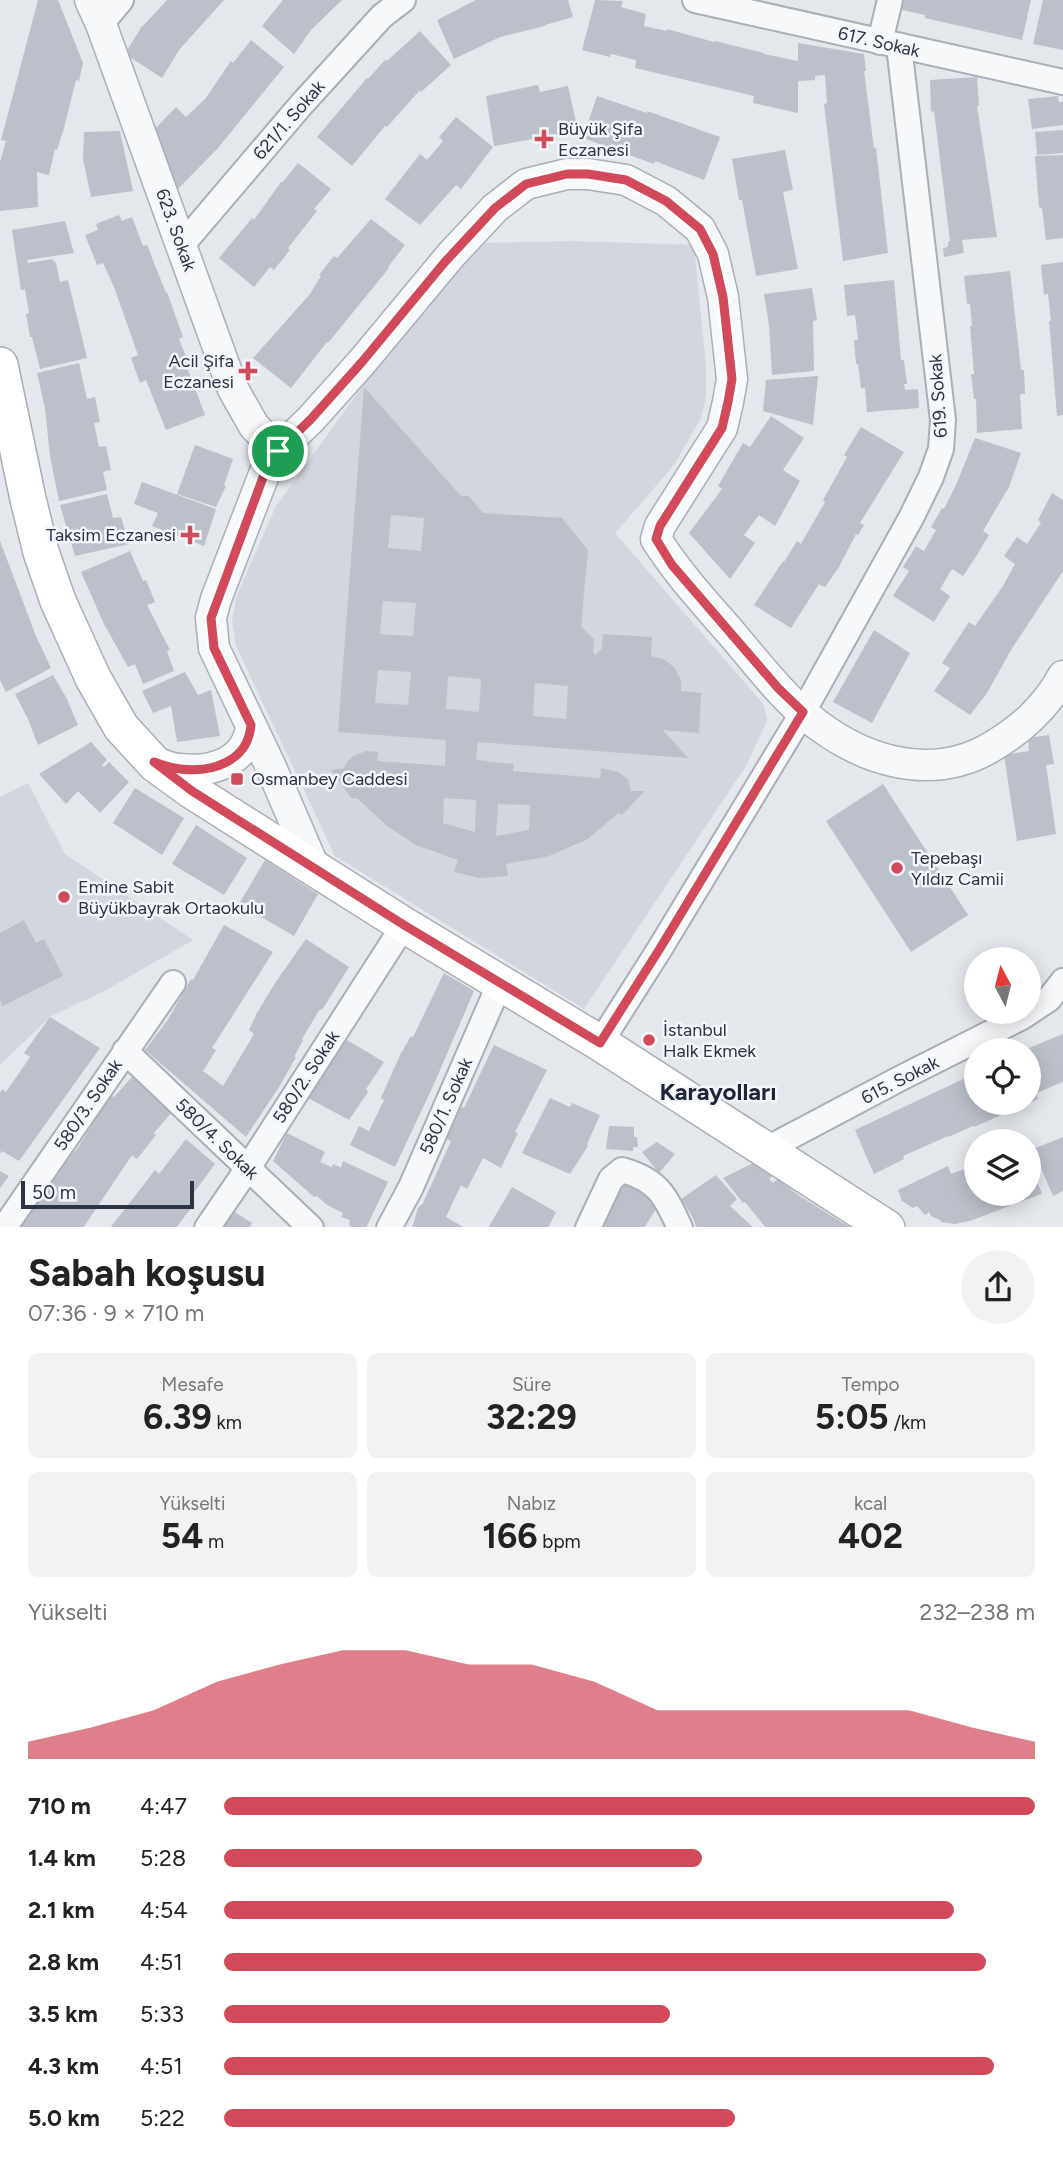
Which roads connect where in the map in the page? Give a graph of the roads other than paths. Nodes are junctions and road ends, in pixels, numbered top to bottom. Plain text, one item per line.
1 (121, 0) edge
2 (403, 0) edge
3 (695, 0) edge
4 (890, 0) edge
5 (95, 12) edge
6 (889, 44) junction
7 (1063, 82) edge
8 (181, 246) junction
9 (0, 365) edge
10 (278, 451) junction
11 (1062, 682) edge
12 (803, 712) junction
13 (251, 725) junction
14 (154, 762) junction
15 (314, 867) junction
16 (404, 925) junction
17 (1063, 981) edge
18 (173, 983) dead end
19 (500, 983) junction
20 (600, 1043) junction
21 (125, 1051) junction
22 (767, 1149) junction
23 (248, 1168) junction
24 (5, 1227) edge
25 (207, 1227) edge
26 (311, 1227) edge
27 (389, 1227) edge
28 (588, 1227) edge
29 (680, 1227) edge
30 (887, 1227) edge

1 - 5 street
2 - 8 street, 621/1. Sokak
3 - 6 street, 617. Sokak
4 - 6 street
5 - 8 street, 623. Sokak
6 - 7 street, 617. Sokak
6 - 12 street, 619. Sokak
8 - 10 street, 623. Sokak
9 - 14 main road
10 - 12 street
10 - 13 street
11 - 12 street
12 - 20 street, 619. Sokak
13 - 14 street
13 - 15 street
14 - 15 main road
15 - 16 main road
16 - 19 main road
16 - 23 street, 580/2. Sokak
17 - 22 street, 615. Sokak
18 - 21 street, 580/3. Sokak
19 - 20 main road
19 - 27 street, 580/1. Sokak
20 - 22 main road
21 - 23 street, 580/4. Sokak
21 - 24 street, 580/3. Sokak
22 - 30 main road
23 - 25 street, 580/2. Sokak
23 - 26 street, 580/4. Sokak
28 - 29 street

